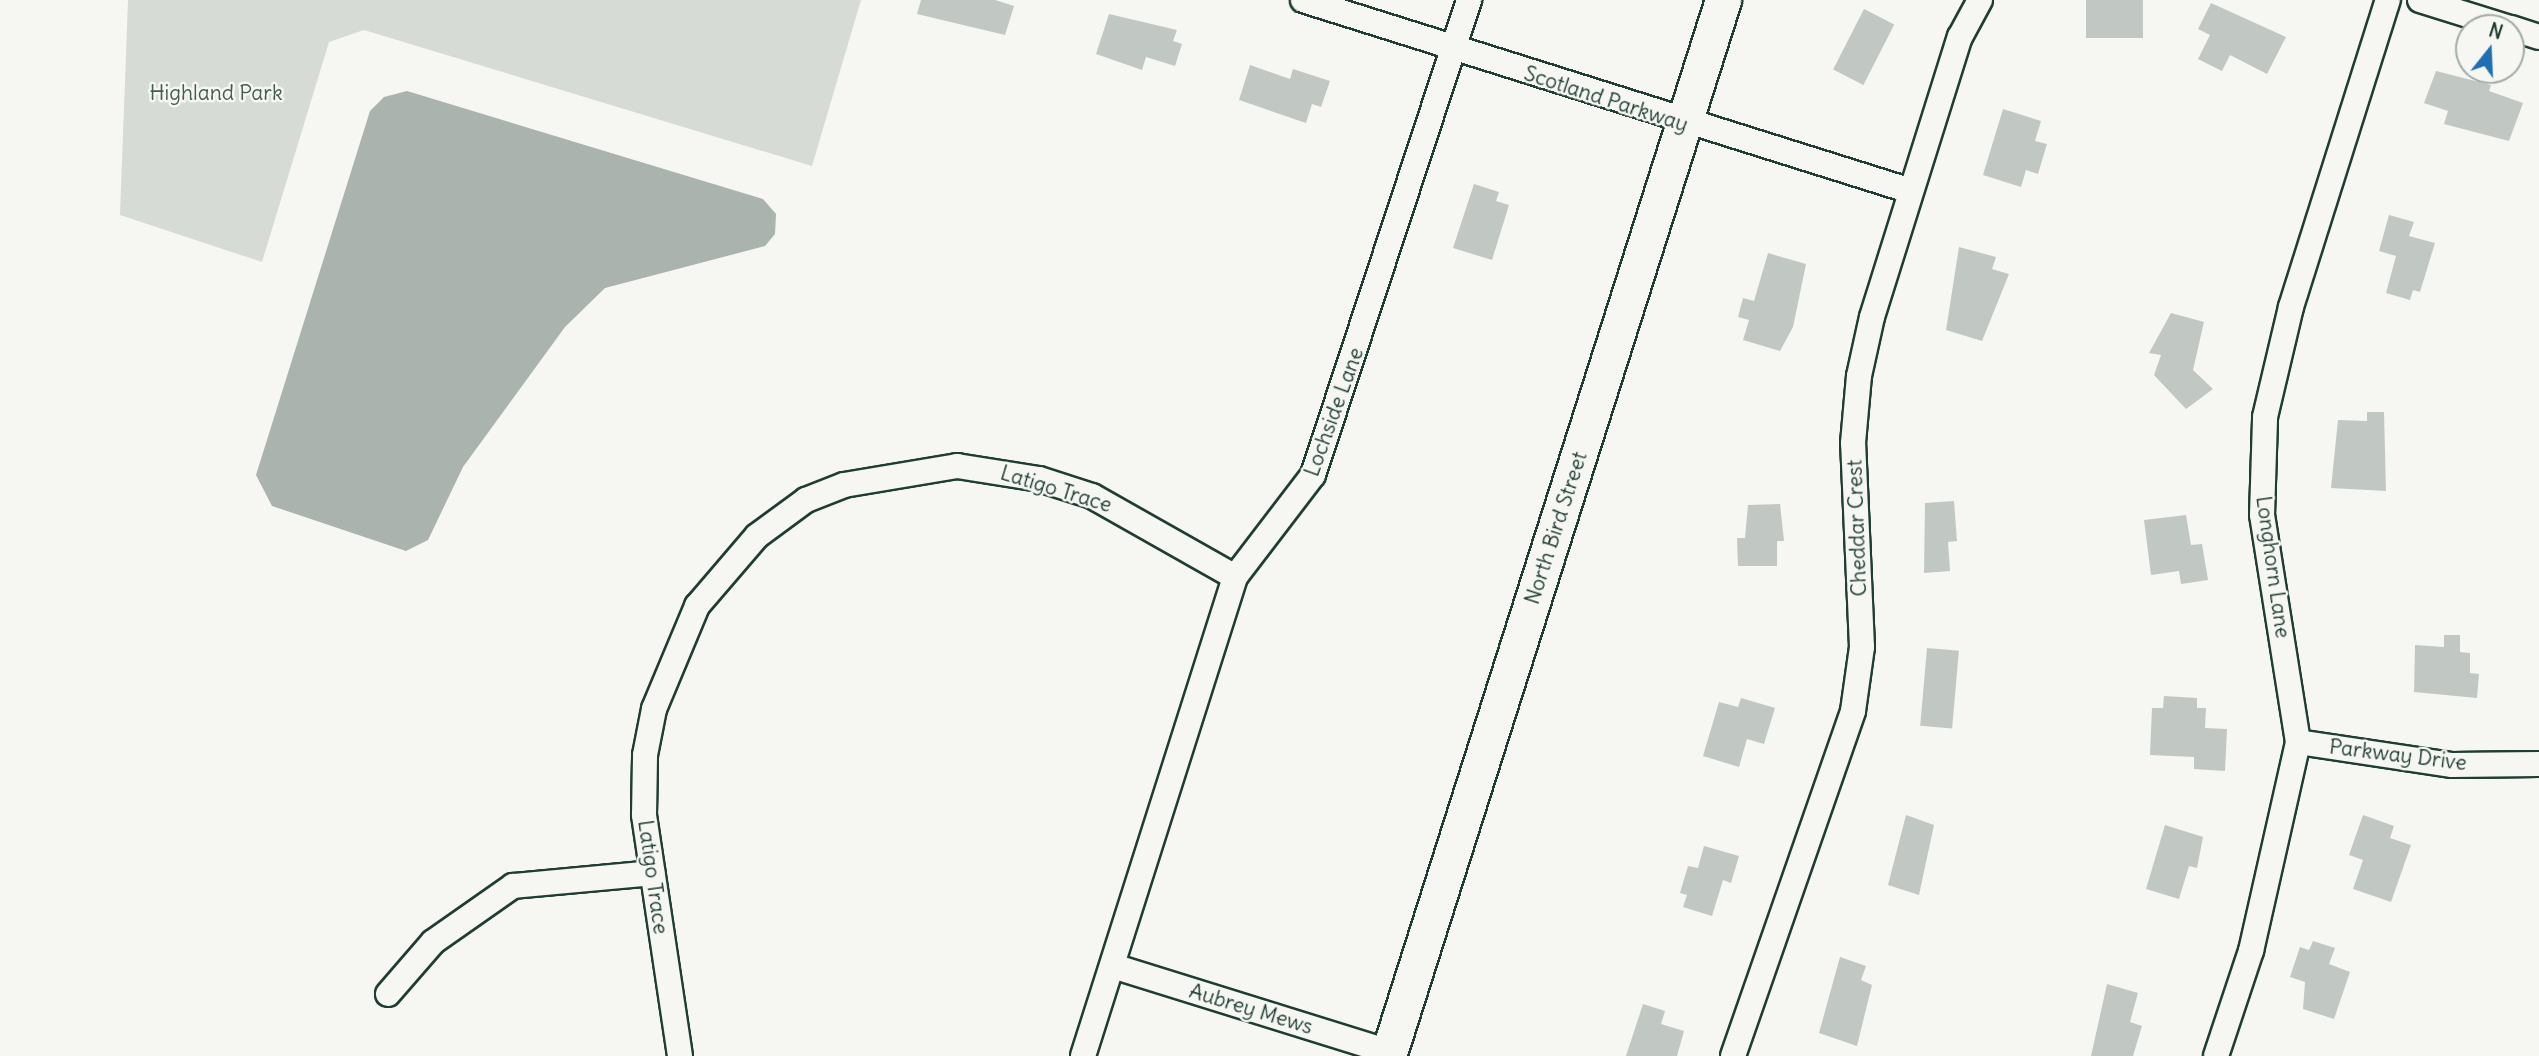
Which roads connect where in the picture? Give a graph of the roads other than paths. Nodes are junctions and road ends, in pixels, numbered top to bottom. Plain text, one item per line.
1 (1303, 0) edge
2 (1469, 0) edge
3 (1723, 0) edge
4 (1980, 0) edge
5 (2388, 0) edge
6 (2420, 0) edge
7 (2465, 14) edge
8 (1451, 51) junction
9 (1684, 124) junction
10 (1911, 191) junction
11 (1236, 577) junction
12 (2298, 742) junction
13 (2539, 764) edge
14 (652, 873) junction
15 (1113, 966) junction
16 (388, 994) dead end
17 (1389, 1054) edge
18 (680, 1056) edge
19 (1083, 1056) edge
20 (1733, 1056) edge
21 (2216, 1056) edge

1 - 8 street, Scotland Parkway
2 - 8 street, Lochside Lane
3 - 9 street, North Bird Street
4 - 10 street, Cheddar Crest
5 - 12 street, Longhorn Lane
6 - 7 street
8 - 9 street, Scotland Parkway
8 - 11 street, Lochside Lane
9 - 10 street, Scotland Parkway
9 - 17 street, North Bird Street
10 - 20 street, Cheddar Crest
11 - 14 street, Latigo Trace
11 - 15 street, Lochside Lane
12 - 13 street, Parkway Drive
12 - 21 street, Longhorn Lane
14 - 16 street
14 - 18 street, Latigo Trace
15 - 17 street, Aubrey Mews
15 - 19 street

